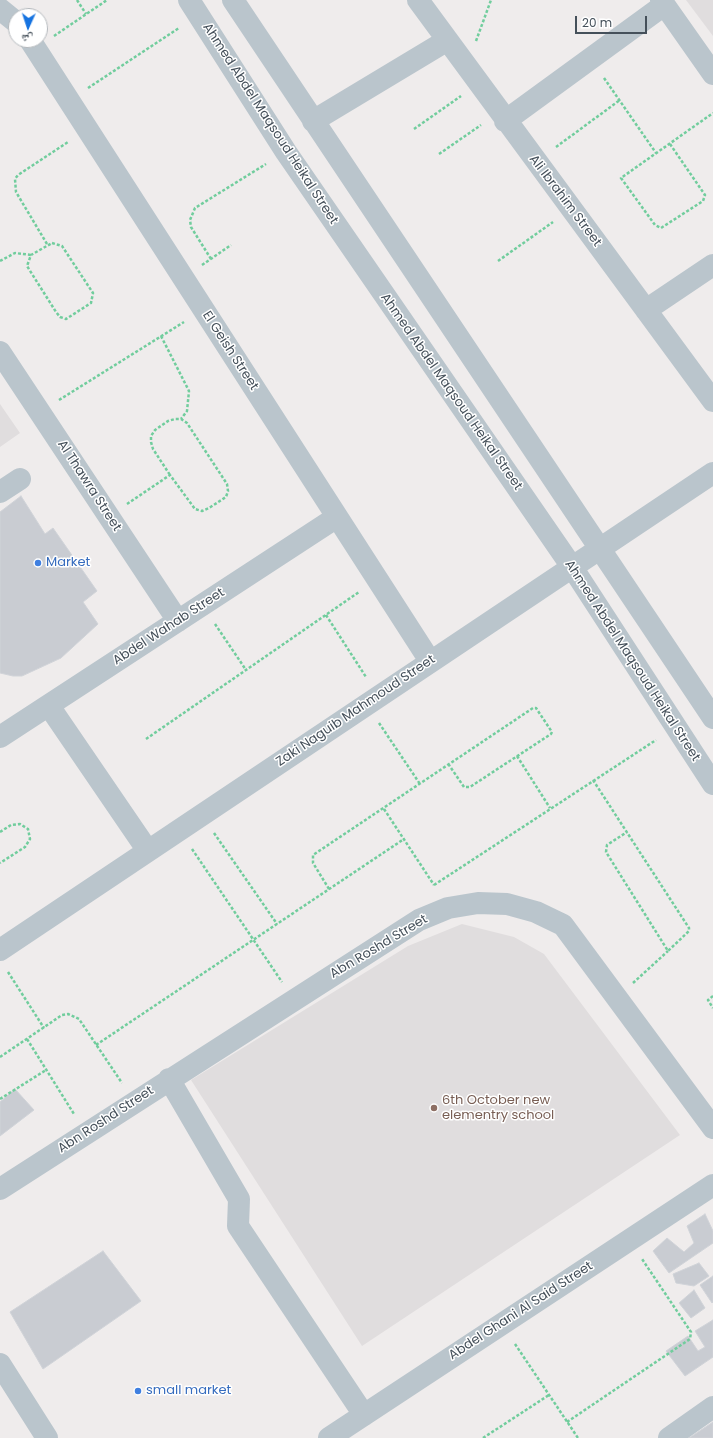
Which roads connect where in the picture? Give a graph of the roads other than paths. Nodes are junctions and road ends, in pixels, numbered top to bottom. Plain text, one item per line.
1 (232, 0) edge
2 (418, 0) edge
3 (663, 3) edge
4 (0, 8) edge
5 (194, 8) edge
6 (8, 15) edge
7 (446, 41) junction
8 (36, 48) edge
9 (713, 74) edge
10 (502, 116) junction
11 (313, 121) junction
12 (713, 265) edge
13 (646, 310) junction
14 (0, 352) edge
15 (713, 400) edge
16 (713, 473) edge
17 (20, 478) dead end
18 (0, 492) edge
19 (337, 517) junction
20 (600, 549) junction
21 (572, 567) junction
22 (178, 621) junction
23 (430, 661) junction
24 (49, 706) junction
25 (713, 718) edge
26 (0, 737) edge
27 (713, 784) edge
28 (148, 851) junction
29 (2, 958) edge
30 (170, 1079) junction
31 (713, 1128) edge
32 (713, 1185) edge
33 (0, 1189) edge
34 (0, 1364) edge
35 (713, 1407) edge
36 (364, 1415) junction
37 (47, 1438) edge
38 (329, 1438) edge
39 (669, 1438) edge

1 - 11 street
2 - 7 street, Ali Ibrahim Street
3 - 9 street
3 - 10 street
4 - 6 street
5 - 21 street, Ahmed Abdel Maqsoud Heikal Street
7 - 10 street, Ali Ibrahim Street
7 - 11 street
8 - 19 street, El Geish Street
10 - 13 street, Ali Ibrahim Street
11 - 20 street
12 - 13 street
13 - 15 street, Ali Ibrahim Street
14 - 22 street, Al Thawra Street
16 - 20 street, Zaki Naguib Mahmoud Street
17 - 18 street
19 - 22 street, Abdel Wahab Street
19 - 23 street, El Geish Street
20 - 21 street, Zaki Naguib Mahmoud Street
20 - 25 street
21 - 23 street, Zaki Naguib Mahmoud Street
21 - 27 street, Ahmed Abdel Maqsoud Heikal Street
22 - 24 street, Abdel Wahab Street
23 - 28 street, Zaki Naguib Mahmoud Street
24 - 26 street, Abdel Wahab Street
24 - 28 street
28 - 29 street, Zaki Naguib Mahmoud Street
30 - 31 street, Abn Roshd Street
30 - 33 street, Abn Roshd Street
30 - 36 street
32 - 36 street, Abdel Ghani Al Said Street
34 - 37 street
35 - 39 street
36 - 38 street, Abdel Ghani Al Said Street

